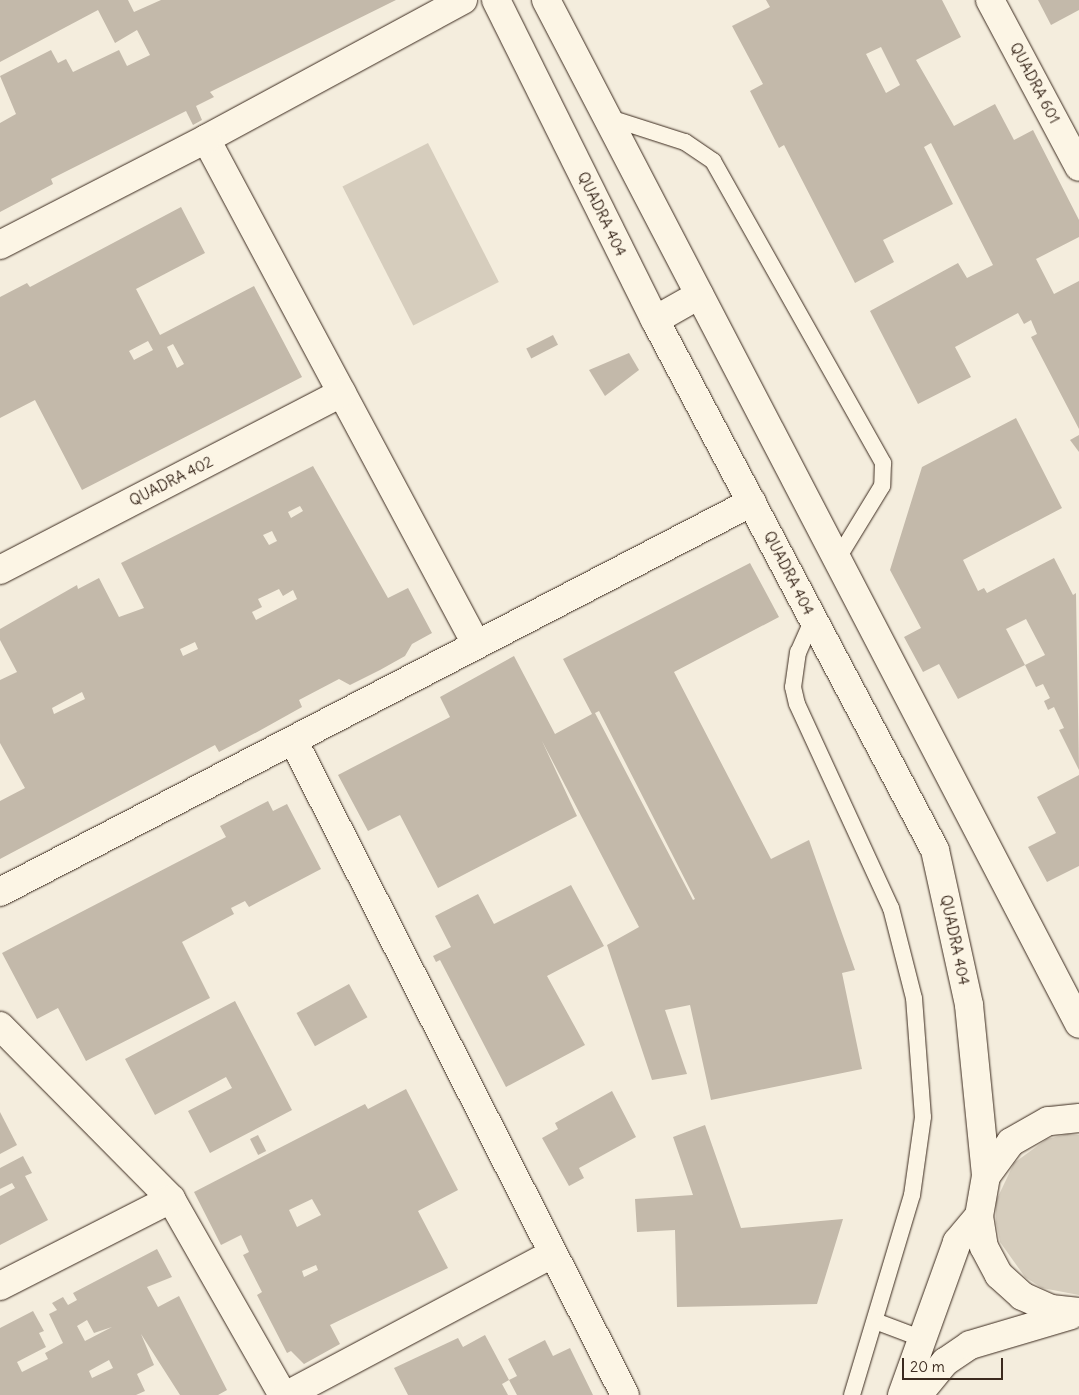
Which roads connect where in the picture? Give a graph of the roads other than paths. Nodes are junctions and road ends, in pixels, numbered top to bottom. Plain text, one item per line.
1 (463, 0) edge
2 (496, 0) edge
3 (546, 0) edge
4 (990, 0) edge
5 (607, 117) junction
6 (206, 139) junction
7 (1079, 167) edge
8 (0, 245) edge
9 (699, 295) junction
10 (655, 320) junction
11 (342, 393) junction
12 (752, 502) junction
13 (838, 558) junction
14 (0, 570) edge
15 (812, 619) junction
16 (475, 642) junction
17 (293, 740) junction
18 (0, 892) edge
19 (1079, 1024) edge
20 (0, 1028) edge
21 (1079, 1118) edge
22 (986, 1176) junction
23 (171, 1199) junction
24 (979, 1216) junction
25 (552, 1254) junction
26 (0, 1286) edge
27 (1079, 1312) edge
28 (875, 1321) junction
29 (923, 1339) junction
30 (283, 1395) edge
31 (287, 1395) edge
32 (625, 1395) edge
33 (852, 1395) edge
34 (902, 1395) edge
35 (918, 1395) edge

1 - 6 street
2 - 10 street, QUADRA 404
3 - 5 street
4 - 7 street, QUADRA 601
5 - 9 street
5 - 13 lane
6 - 8 street
6 - 11 street
9 - 10 street
9 - 13 street
10 - 12 street, QUADRA 404
11 - 14 street, QUADRA 402
11 - 16 street
12 - 15 street, QUADRA 404
12 - 16 street
13 - 19 street
15 - 22 street, QUADRA 404
15 - 28 lane
16 - 17 street
17 - 18 street
17 - 25 street
20 - 23 street
21 - 22 street
22 - 24 street
23 - 26 street
23 - 30 street
24 - 27 street
24 - 29 street
25 - 31 street
25 - 32 street
27 - 35 street
28 - 29 lane
28 - 33 lane
29 - 34 street

